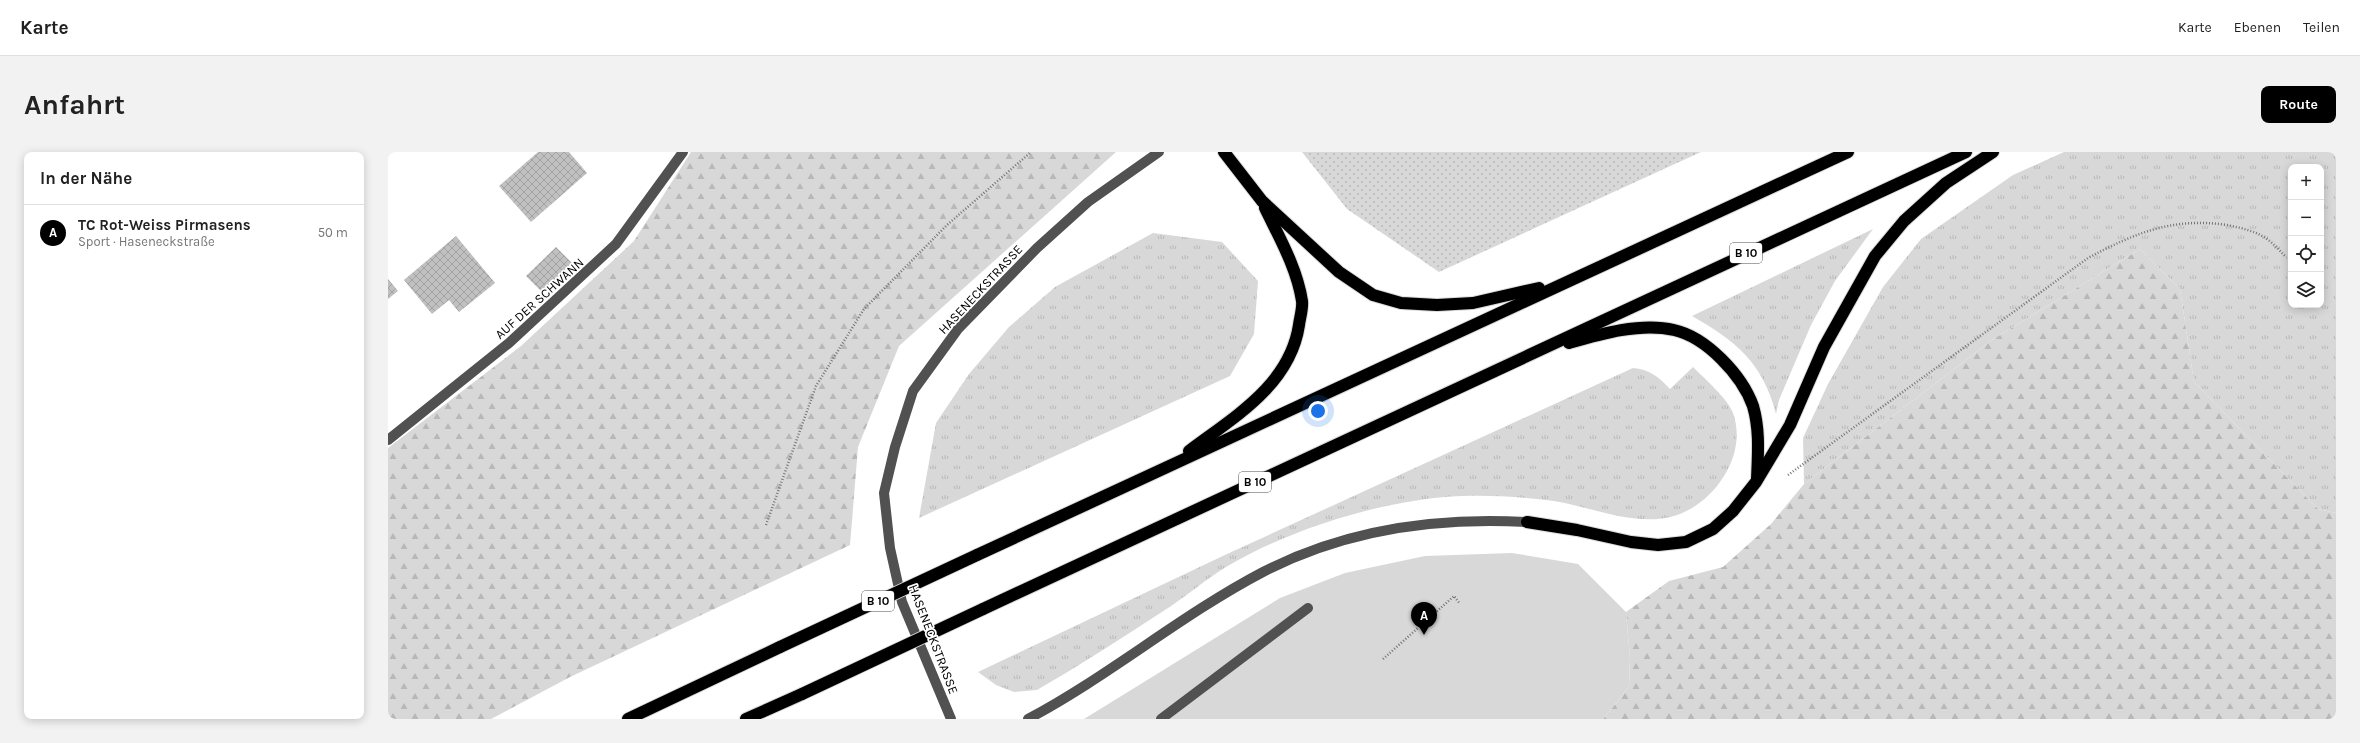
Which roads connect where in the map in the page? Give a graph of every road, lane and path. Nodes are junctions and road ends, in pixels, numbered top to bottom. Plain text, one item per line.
1 (683, 152) edge
2 (1031, 152) edge
3 (1159, 152) edge
4 (1224, 152) edge
5 (1848, 152) edge
6 (1966, 152) edge
7 (1993, 152) edge
8 (1262, 201) junction
9 (2285, 256) dead end
10 (1563, 282) junction
11 (1527, 355) junction
12 (388, 440) edge
13 (1169, 465) junction
14 (1782, 479) dead end
15 (1756, 482) junction
16 (1527, 522) joint
17 (766, 525) dead end
18 (1460, 604) dead end
19 (1308, 608) dead end
20 (1383, 659) dead end
21 (628, 719) edge
22 (746, 719) edge
23 (951, 719) edge
24 (1028, 719) edge
25 (1161, 719) edge

1 - 12 street, AUF DER SCHWANN
2 - 17 path
3 - 23 street, HASENECKSTRASSE
4 - 8 highway
5 - 10 highway, B 10
6 - 11 highway, B 10
7 - 15 highway
8 - 10 highway
8 - 13 highway
9 - 14 path
10 - 13 highway, B 10
11 - 15 highway
11 - 22 highway, B 10, bridge
13 - 21 highway, B 10, bridge
15 - 16 highway
16 - 24 street
18 - 20 path
19 - 25 street

